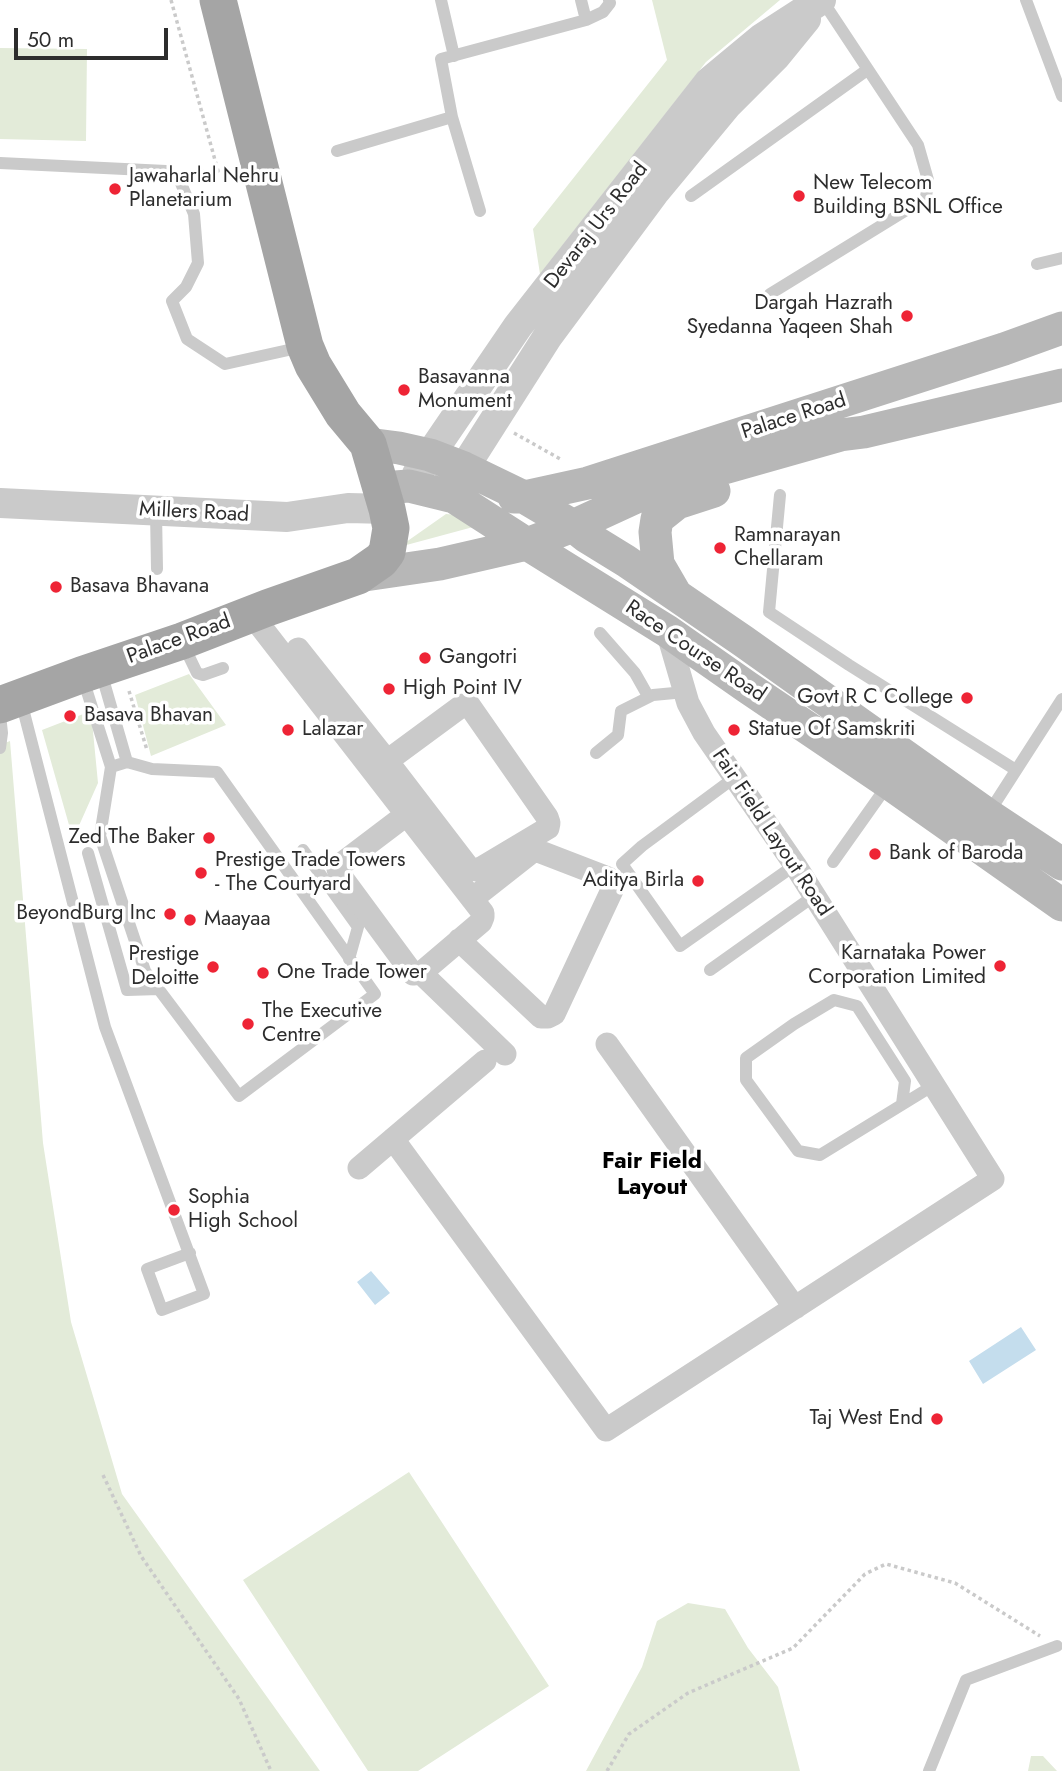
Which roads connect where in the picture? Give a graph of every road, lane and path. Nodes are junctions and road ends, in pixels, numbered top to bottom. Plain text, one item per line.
1 (172, 0) edge
2 (218, 0) edge
3 (441, 0) edge
4 (582, 0) edge
5 (609, 0) edge
6 (821, 0) edge
7 (1026, 0) edge
8 (586, 20) junction
9 (454, 57) junction
10 (867, 70) junction
11 (1062, 96) edge
12 (452, 117) junction
13 (337, 151) dead end
14 (0, 163) edge
15 (166, 171) junction
16 (691, 196) dead end
17 (480, 211) dead end
18 (1062, 258) edge
19 (1037, 264) dead end
20 (770, 295) dead end
21 (1062, 328) edge
22 (304, 346) junction
23 (1004, 349) junction
24 (1062, 385) edge
25 (1016, 395) junction
26 (512, 432) dead end
27 (864, 432) junction
28 (368, 444) junction
29 (430, 454) junction
30 (570, 465) dead end
31 (422, 490) junction
32 (780, 495) dead end
33 (524, 498) junction
34 (0, 503) edge
35 (156, 512) junction
36 (573, 526) junction
37 (527, 544) junction
38 (157, 569) dead end
39 (358, 576) junction
40 (678, 597) junction
41 (259, 611) junction
42 (667, 631) junction
43 (600, 633) dead end
44 (182, 641) junction
45 (223, 668) dead end
46 (90, 671) junction
47 (129, 691) dead end
48 (685, 692) junction
49 (648, 696) junction
50 (1062, 699) edge
51 (7, 706) edge
52 (0, 748) edge
53 (596, 753) dead end
54 (387, 761) junction
55 (127, 762) junction
56 (111, 767) junction
57 (152, 769) junction
58 (1017, 770) junction
59 (734, 778) junction
60 (889, 783) junction
61 (406, 815) junction
62 (988, 815) junction
63 (303, 850) dead end
64 (88, 853) dead end
65 (1060, 857) edge
66 (833, 862) dead end
67 (794, 865) junction
68 (814, 896) junction
69 (472, 899) junction
70 (1062, 905) edge
71 (459, 940) junction
72 (349, 959) junction
73 (710, 970) dead end
74 (421, 973) junction
75 (159, 989) junction
76 (607, 1044) dead end
77 (934, 1084) junction
78 (902, 1104) junction
79 (393, 1139) junction
80 (359, 1168) dead end
81 (190, 1253) junction
82 (795, 1308) junction
83 (103, 1475) dead end
84 (1057, 1646) joint
85 (271, 1771) edge
86 (607, 1771) edge
87 (929, 1771) edge

1 - 15 path
2 - 22 main road
3 - 9 lane
4 - 8 lane
5 - 8 lane
6 - 10 lane
6 - 29 street, Devaraj Urs Road
6 - 31 street, Devaraj Urs Road
7 - 11 lane
8 - 9 lane
9 - 12 lane
10 - 16 lane
10 - 20 lane
12 - 13 lane
12 - 17 lane
14 - 15 lane
15 - 22 lane
18 - 19 lane
21 - 23 main road, Palace Road
22 - 28 main road
23 - 25 main road
23 - 33 main road, Palace Road
24 - 25 main road, Palace Road
25 - 27 main road, Palace Road
26 - 30 path
27 - 36 main road, Palace Road
27 - 40 main road, Palace Road
28 - 29 main road, Race Course Road
28 - 31 main road, Palace Road
29 - 31 main road, Race Course Road
31 - 33 main road, Race Course Road
31 - 35 street, Millers Road
31 - 37 main road, Race Course Road
31 - 39 main road, Palace Road
32 - 58 lane
33 - 36 main road, Race Course Road
34 - 35 street, Millers Road
35 - 38 lane
36 - 37 main road, Palace Road
36 - 40 main road, Race Course Road
37 - 39 main road, Palace Road
37 - 42 main road, Race Course Road
39 - 41 main road, Palace Road
40 - 62 main road, Race Course Road
41 - 44 main road, Palace Road
41 - 54 street
41 - 61 street
42 - 48 street, Fair Field Layout Road
42 - 60 main road, Race Course Road
43 - 49 lane
44 - 45 lane
44 - 46 main road, Palace Road
46 - 51 main road, Palace Road
46 - 55 lane
46 - 56 lane
47 - 57 path
48 - 49 lane
48 - 59 street, Fair Field Layout Road
49 - 53 lane
50 - 58 lane
51 - 52 lane
51 - 81 lane
54 - 54 street
55 - 56 lane
55 - 57 lane
56 - 75 lane
57 - 72 lane
58 - 62 lane
59 - 67 street, Fair Field Layout Road
59 - 67 lane
60 - 66 lane
60 - 70 main road, Race Course Road
61 - 69 street
61 - 74 street
62 - 65 main road, Race Course Road
63 - 72 lane
64 - 75 lane
67 - 68 street, Fair Field Layout Road
68 - 73 lane
68 - 77 street, Fair Field Layout Road
69 - 71 street
69 - 71 street
71 - 74 street
72 - 75 lane
74 - 79 street
76 - 82 street
77 - 78 lane
77 - 82 street, Fair Field Layout Road
78 - 78 lane
79 - 80 street
79 - 82 street, Fair Field Layout Road
81 - 81 lane
83 - 85 path
84 - 86 path
84 - 87 lane

